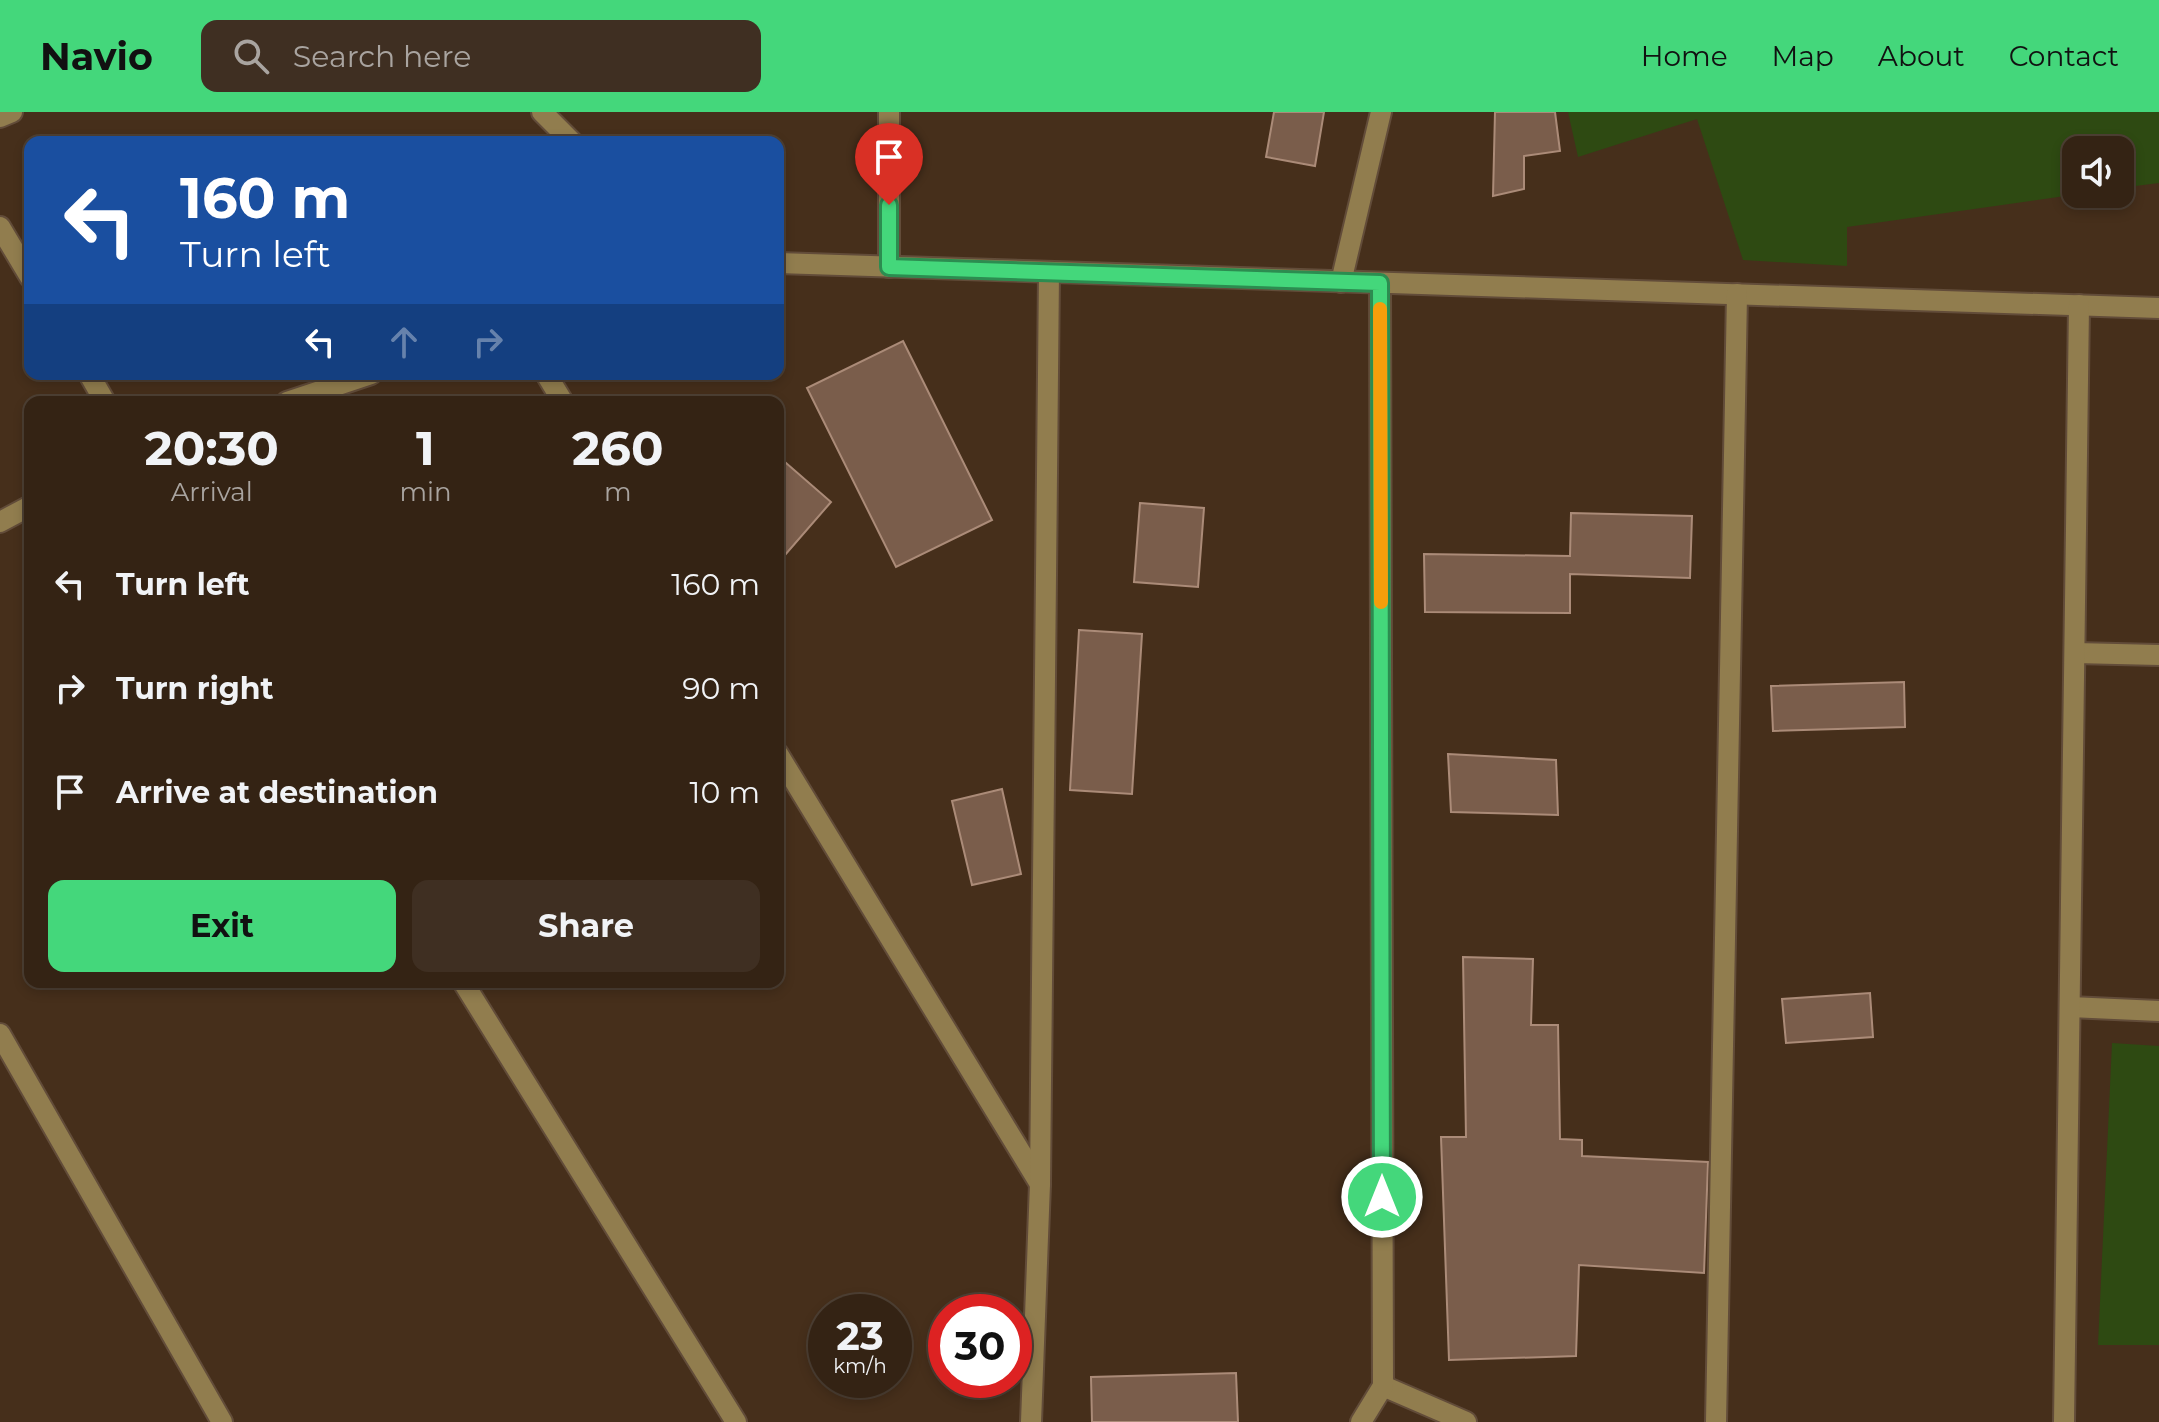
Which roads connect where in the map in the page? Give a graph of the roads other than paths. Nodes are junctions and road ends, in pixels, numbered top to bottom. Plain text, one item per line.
1 (12, 112) edge
2 (889, 112) edge
3 (1381, 112) edge
4 (545, 113) edge
5 (0, 117) edge
6 (566, 136) edge
7 (0, 227) edge
8 (784, 263) edge
9 (24, 267) edge
10 (889, 267) junction
11 (1049, 272) junction
12 (1341, 282) junction
13 (1380, 283) junction
14 (1737, 294) junction
15 (2079, 305) junction
16 (2159, 308) edge
17 (353, 380) edge
18 (305, 396) edge
19 (24, 509) edge
20 (0, 522) edge
21 (2075, 653) junction
22 (2159, 655) edge
23 (784, 764) edge
24 (467, 988) edge
25 (2070, 1007) junction
26 (2159, 1011) edge
27 (0, 1034) edge
28 (1040, 1184) junction
29 (1383, 1386) junction
30 (222, 1422) edge
31 (736, 1422) edge
32 (1031, 1422) edge
33 (1361, 1422) edge
34 (1466, 1422) edge
35 (1716, 1422) edge
36 (2064, 1422) edge

1 - 5 street
2 - 10 street
3 - 12 street
4 - 6 street
7 - 9 street
8 - 10 street
10 - 11 street
11 - 12 street
11 - 28 street
12 - 13 street
13 - 14 street
13 - 29 street
14 - 15 street
14 - 35 street
15 - 16 street
15 - 21 street
17 - 18 street
19 - 20 street
21 - 22 street
21 - 25 street
23 - 28 street
24 - 31 street
25 - 26 street
25 - 36 street
27 - 30 street
28 - 32 street
29 - 33 street
29 - 34 street

